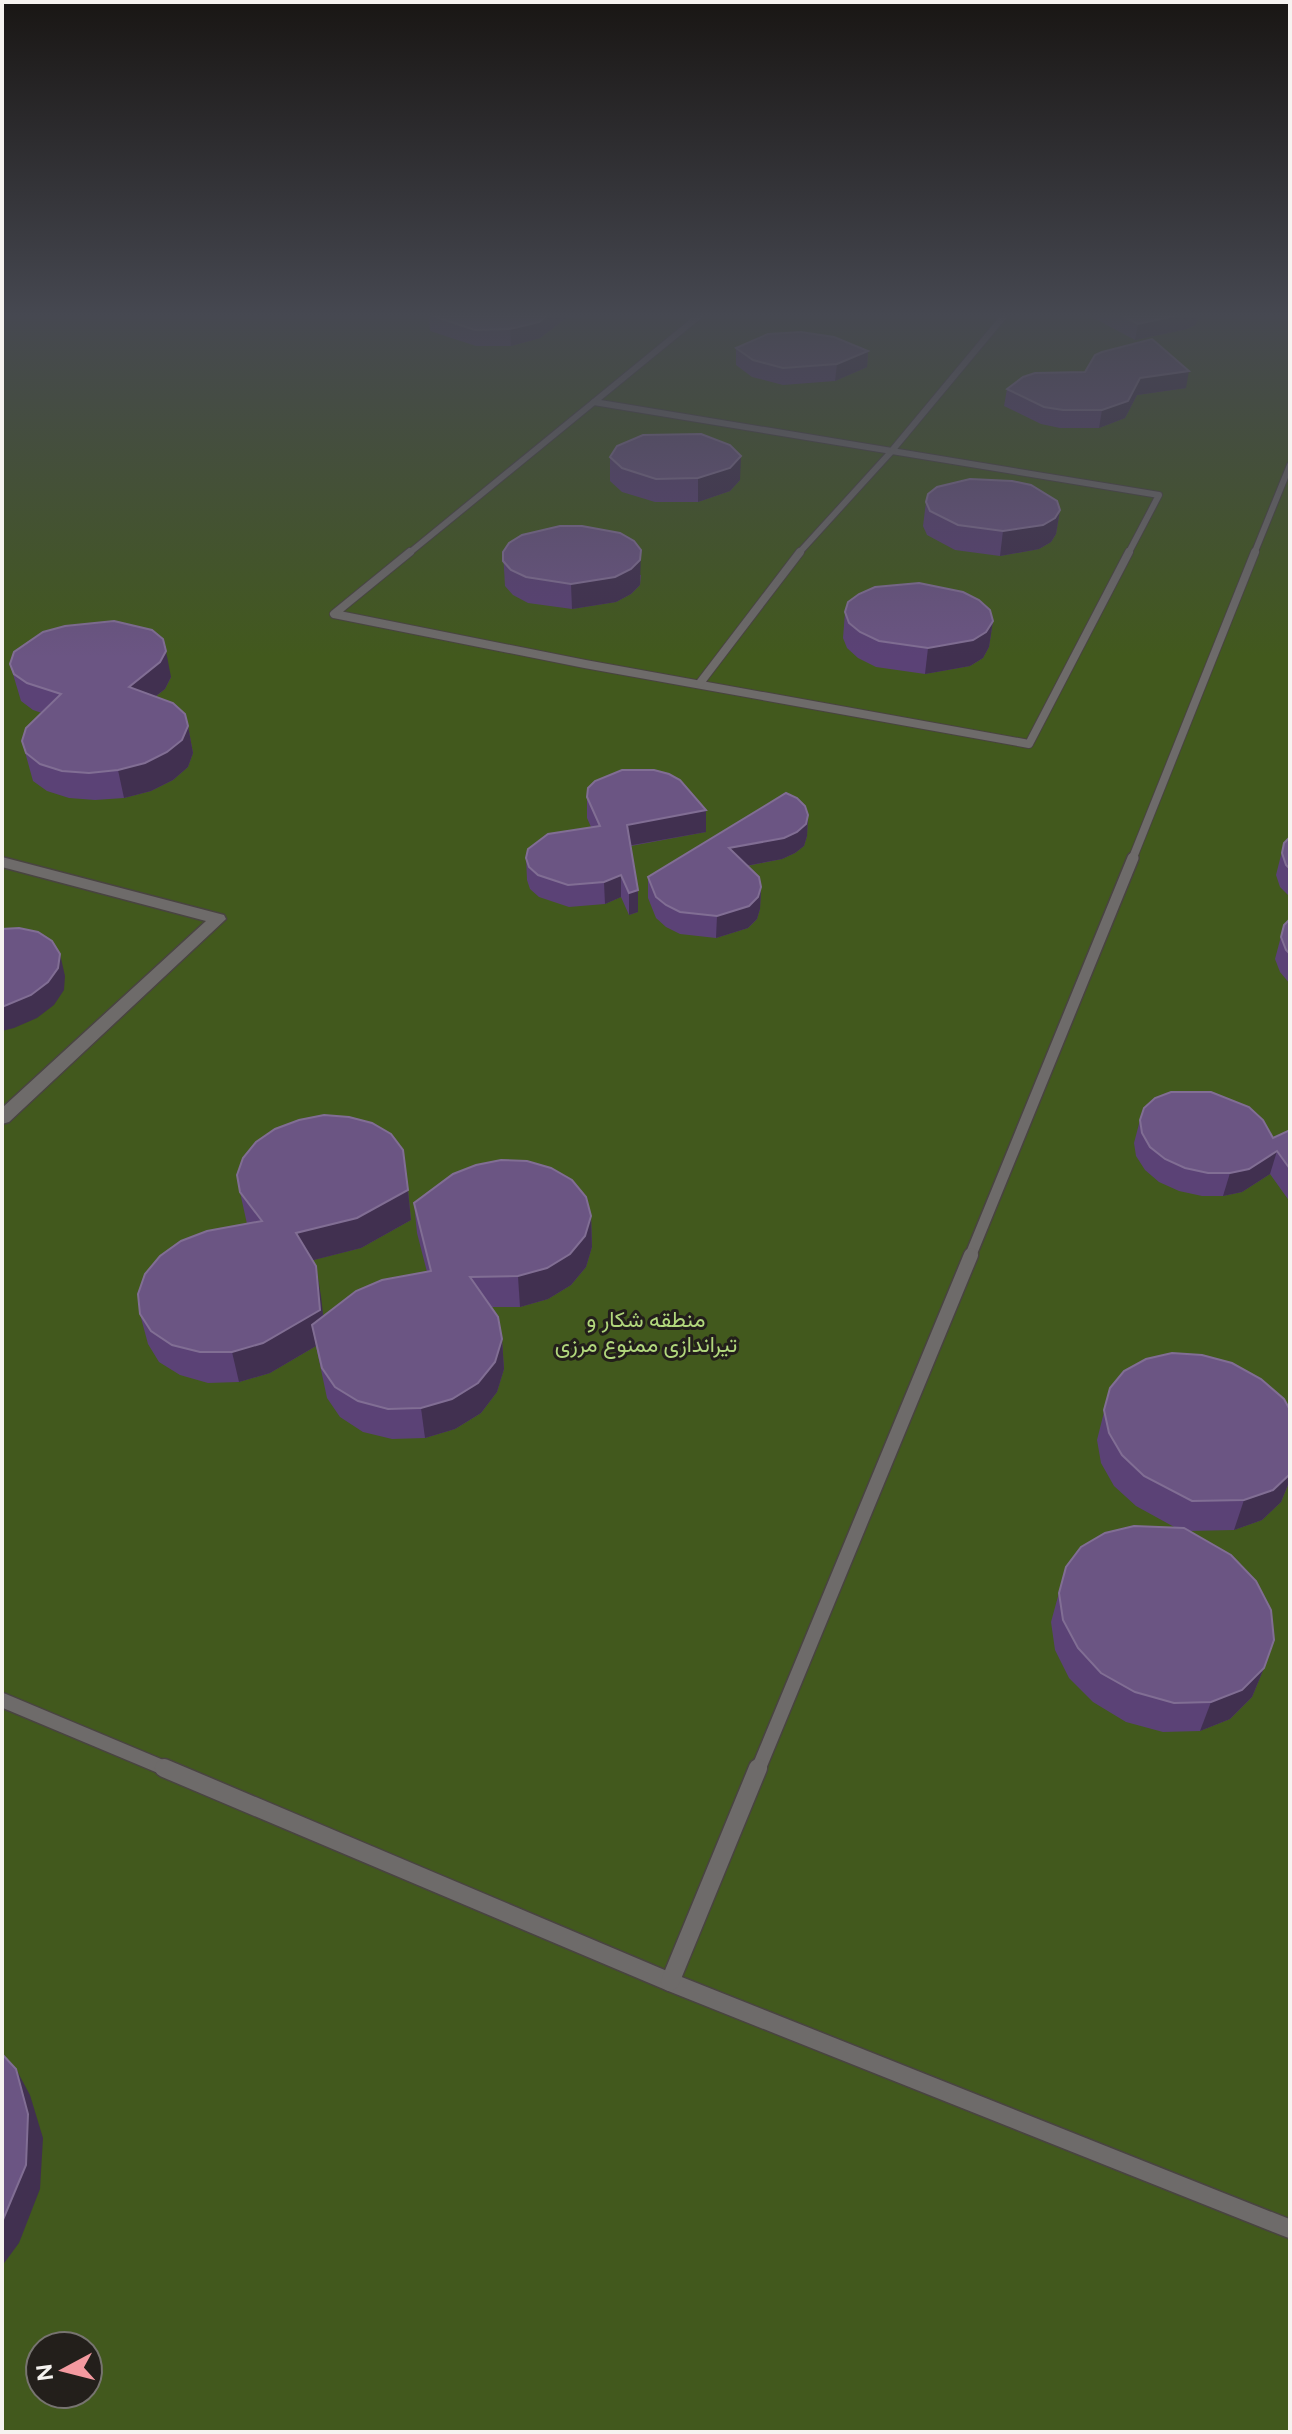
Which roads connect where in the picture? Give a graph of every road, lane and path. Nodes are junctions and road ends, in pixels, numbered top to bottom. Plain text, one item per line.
1 (560, 430) edge
2 (754, 430) edge
3 (909, 430) edge
4 (890, 453) junction
5 (1290, 465) edge
6 (700, 683) junction
7 (2, 862) edge
8 (2, 1118) edge
9 (2, 1700) edge
10 (670, 1982) junction
11 (1290, 2229) edge

1 - 6 lane
2 - 4 lane
3 - 4 lane
4 - 6 lane
4 - 6 lane
5 - 10 lane
7 - 8 street
9 - 10 lane
10 - 11 lane

